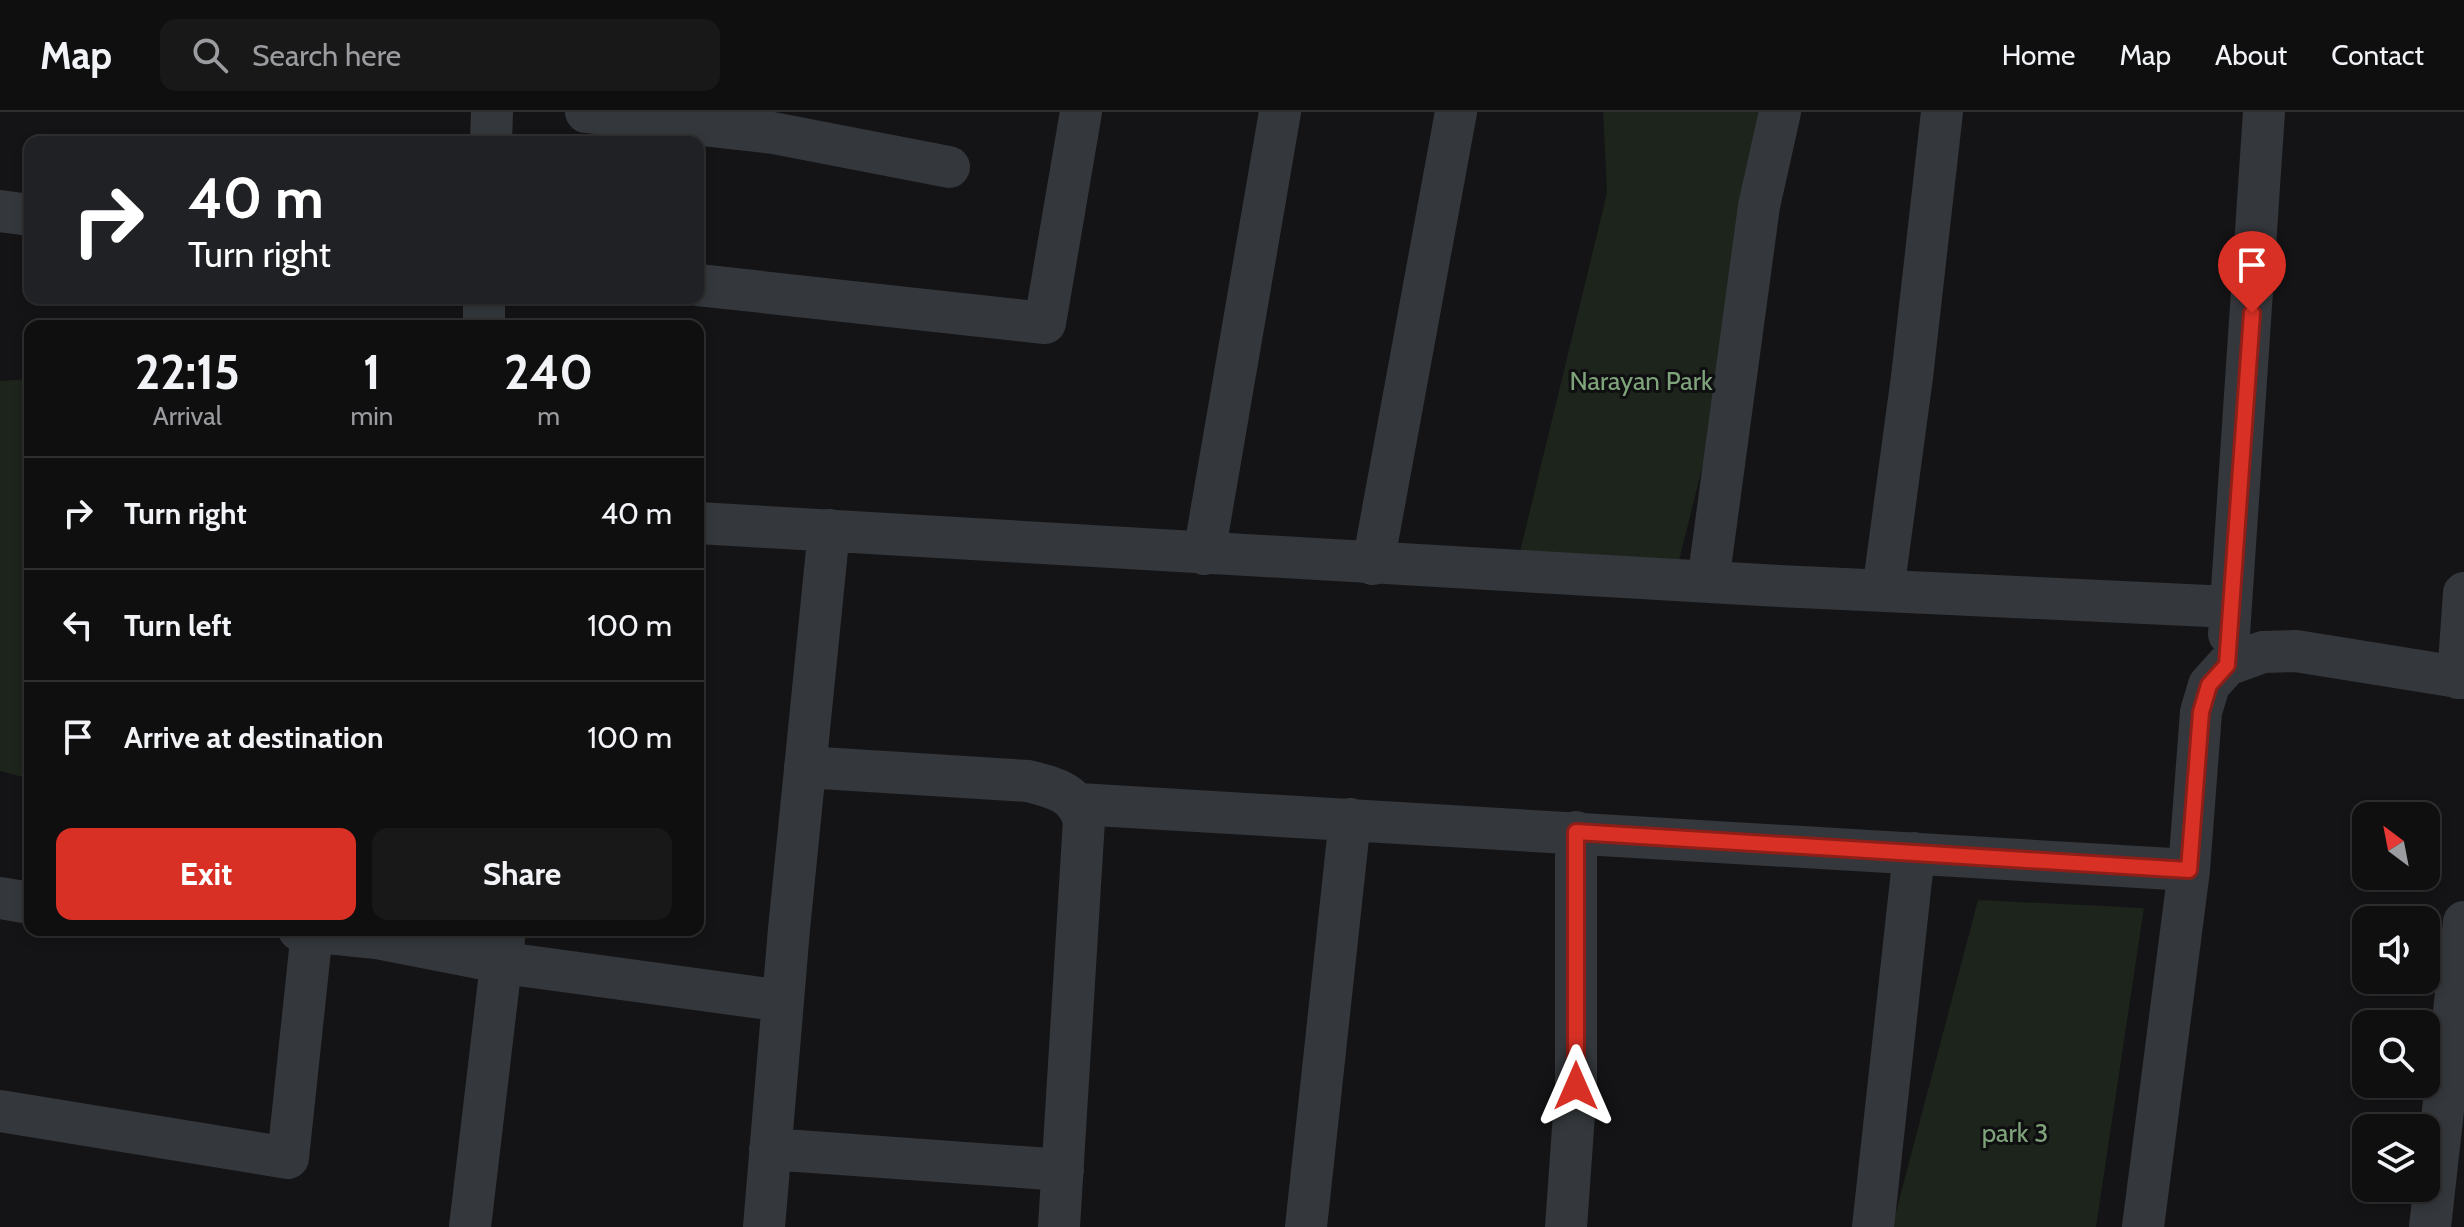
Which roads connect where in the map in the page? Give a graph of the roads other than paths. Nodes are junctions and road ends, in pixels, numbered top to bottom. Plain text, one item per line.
1 (492, 112) edge
2 (586, 112) edge
3 (1081, 112) edge
4 (1280, 112) edge
5 (1456, 112) edge
6 (1780, 112) edge
7 (1942, 112) edge
8 (2264, 112) edge
9 (491, 136) edge
10 (949, 167) dead end
11 (0, 211) edge
12 (24, 214) edge
13 (704, 286) edge
14 (704, 523) edge
15 (829, 530) junction
16 (1204, 554) junction
17 (1373, 564) junction
18 (1708, 582) junction
19 (1883, 591) junction
20 (2464, 593) edge
21 (2230, 607) junction
22 (2227, 665) junction
23 (2461, 678) edge
24 (805, 767) junction
25 (1079, 804) junction
26 (1350, 819) junction
27 (1576, 832) junction
28 (1914, 853) junction
29 (2189, 870) junction
30 (0, 898) edge
31 (24, 902) edge
32 (2464, 923) edge
33 (306, 936) edge
34 (356, 936) edge
35 (505, 946) edge
36 (783, 1001) junction
37 (0, 1111) edge
38 (770, 1149) junction
39 (1063, 1170) junction
40 (2450, 1176) edge
41 (470, 1227) edge
42 (764, 1227) edge
43 (1059, 1227) edge
44 (1306, 1227) edge
45 (1566, 1227) edge
46 (1873, 1227) edge
47 (2143, 1227) edge
48 (2430, 1227) edge

1 - 9 street
2 - 10 street
3 - 13 street
4 - 16 street
5 - 17 street
6 - 18 street
7 - 19 street
8 - 21 street
11 - 12 street
14 - 15 street
15 - 16 street
15 - 24 street
16 - 17 street
17 - 18 street
18 - 19 street
19 - 21 street
20 - 23 street
21 - 22 street
22 - 23 street
22 - 29 street
24 - 25 street
24 - 36 street
25 - 26 street
25 - 39 street
26 - 27 street
26 - 44 street
27 - 28 street
27 - 45 street
28 - 29 street
28 - 46 street
29 - 47 street
30 - 31 street
32 - 40 street
33 - 37 street
34 - 35 street
35 - 36 street
35 - 41 street
36 - 38 street
38 - 39 street
38 - 42 street
39 - 43 street
40 - 48 street

